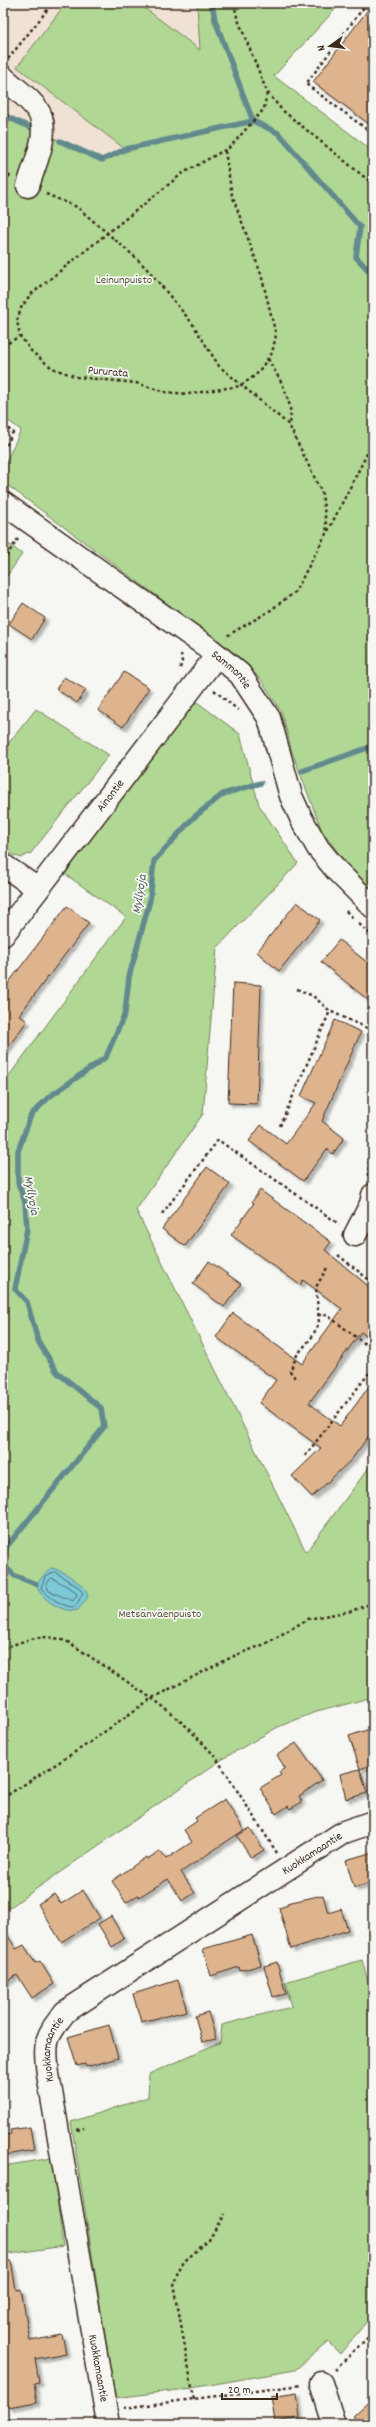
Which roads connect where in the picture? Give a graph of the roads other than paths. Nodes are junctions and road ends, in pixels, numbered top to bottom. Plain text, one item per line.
1 (3, 77) edge
2 (28, 186) road end
3 (3, 503) edge
4 (212, 650) junction
5 (3, 865) edge
6 (38, 889) junction
7 (373, 907) edge
8 (3, 935) edge
9 (370, 1188) edge
10 (355, 1235) road end
11 (373, 1822) edge
12 (320, 2383) road end
13 (107, 2417) edge
14 (334, 2424) edge

1 - 2 street
3 - 4 street, Sammontie
4 - 6 street, Ainontie
4 - 7 street, Sammontie
5 - 6 street
6 - 8 street, Ainontie
9 - 10 street
11 - 13 street, Kuokkamaantie
12 - 14 street

